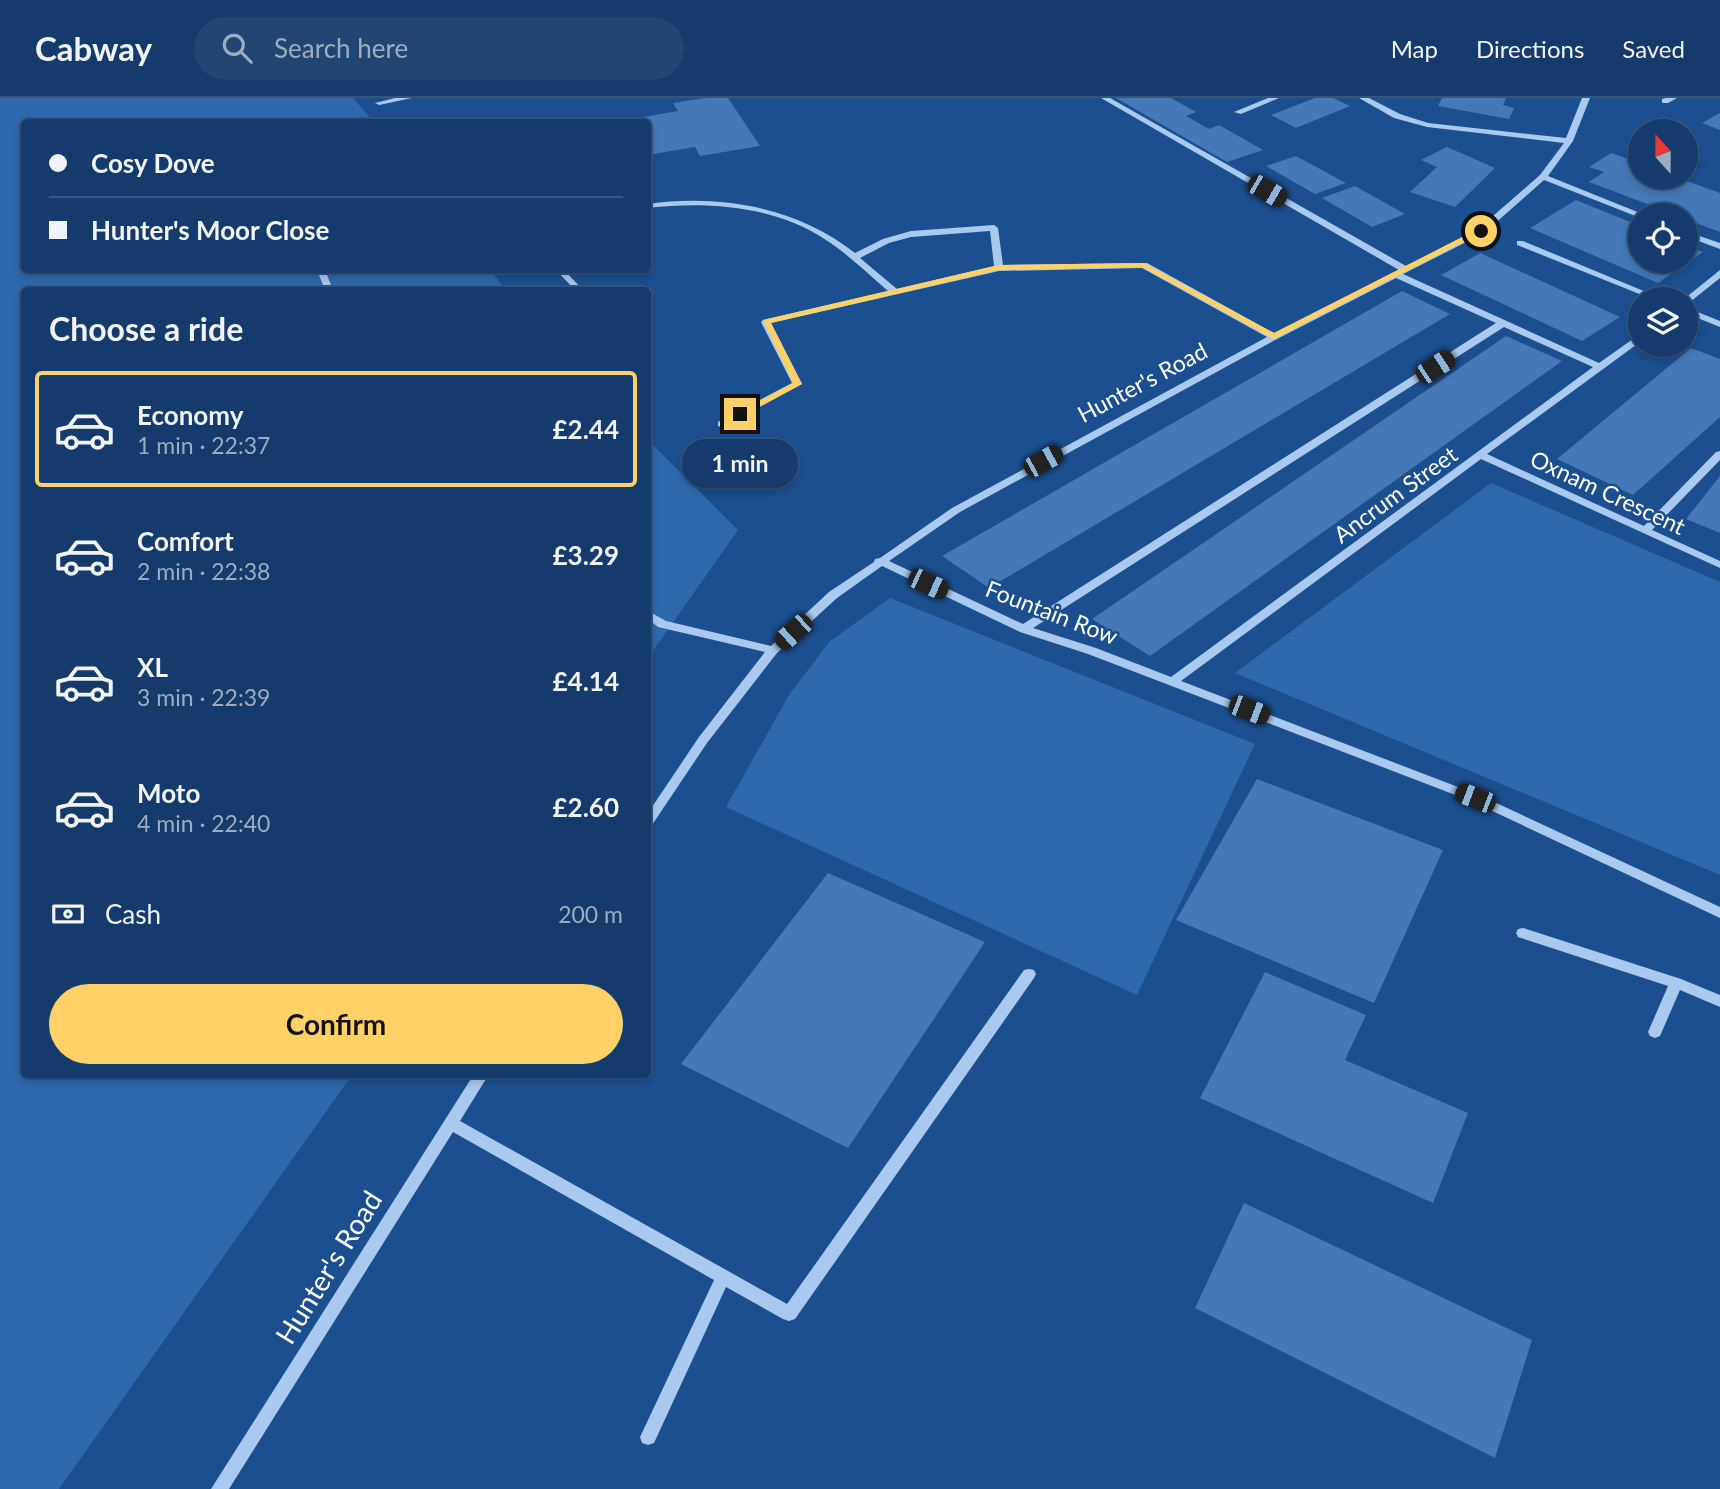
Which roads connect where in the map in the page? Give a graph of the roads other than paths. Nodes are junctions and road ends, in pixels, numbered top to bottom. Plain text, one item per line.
1 (408, 98) edge
2 (1105, 98) edge
3 (1275, 98) edge
4 (1363, 98) edge
5 (1586, 98) edge
6 (379, 103) dead end
7 (1238, 112) dead end
8 (1569, 141) junction
9 (1544, 177) junction
10 (651, 206) edge
11 (1628, 210) edge
12 (1698, 238) edge
13 (1520, 243) dead end
14 (1720, 246) edge
15 (853, 258) junction
16 (999, 268) junction
17 (1402, 272) junction
18 (563, 273) edge
19 (1720, 273) edge
20 (576, 287) edge
21 (1629, 287) edge
22 (895, 292) junction
23 (1698, 292) edge
24 (1698, 315) edge
25 (1503, 323) junction
26 (1720, 324) edge
27 (1274, 337) junction
28 (1628, 346) edge
29 (1600, 367) junction
30 (721, 424) dead end
31 (1720, 454) edge
32 (1481, 455) junction
33 (1645, 531) junction
34 (880, 561) junction
35 (1720, 565) edge
36 (651, 616) edge
37 (1024, 629) junction
38 (773, 650) junction
39 (1173, 681) junction
40 (651, 818) edge
41 (1720, 913) edge
42 (1523, 933) dead end
43 (1029, 974) dead end
44 (1676, 983) junction
45 (1720, 1001) edge
46 (1655, 1032) dead end
47 (479, 1078) edge
48 (450, 1123) junction
49 (723, 1277) junction
50 (648, 1437) dead end
51 (219, 1489) edge

1 - 6 street
2 - 17 street
3 - 7 street
4 - 8 street
5 - 8 street, Hunter's Road
8 - 9 street, Hunter's Road
9 - 11 street
9 - 17 street, Hunter's Road
10 - 15 street
12 - 14 street
13 - 21 street
15 - 16 street
15 - 22 street
16 - 22 street
16 - 27 street
17 - 25 street
17 - 27 street, Hunter's Road
18 - 20 street
19 - 23 street
22 - 30 street
24 - 26 street
25 - 29 street
25 - 37 street
27 - 34 street, Hunter's Road
28 - 29 street, Ancrum Street
29 - 32 street, Ancrum Street
31 - 33 street
32 - 33 street, Oxnam Crescent
32 - 39 street, Ancrum Street
33 - 35 street, Oxnam Crescent
34 - 37 street, Fountain Row
34 - 38 street, Hunter's Road
36 - 38 street
37 - 39 street, Fountain Row
38 - 40 street, Hunter's Road
39 - 41 street, Fountain Row
42 - 44 street
43 - 49 street
44 - 45 street
44 - 46 street
47 - 48 street, Hunter's Road
48 - 49 street
48 - 51 street, Hunter's Road
49 - 50 street

